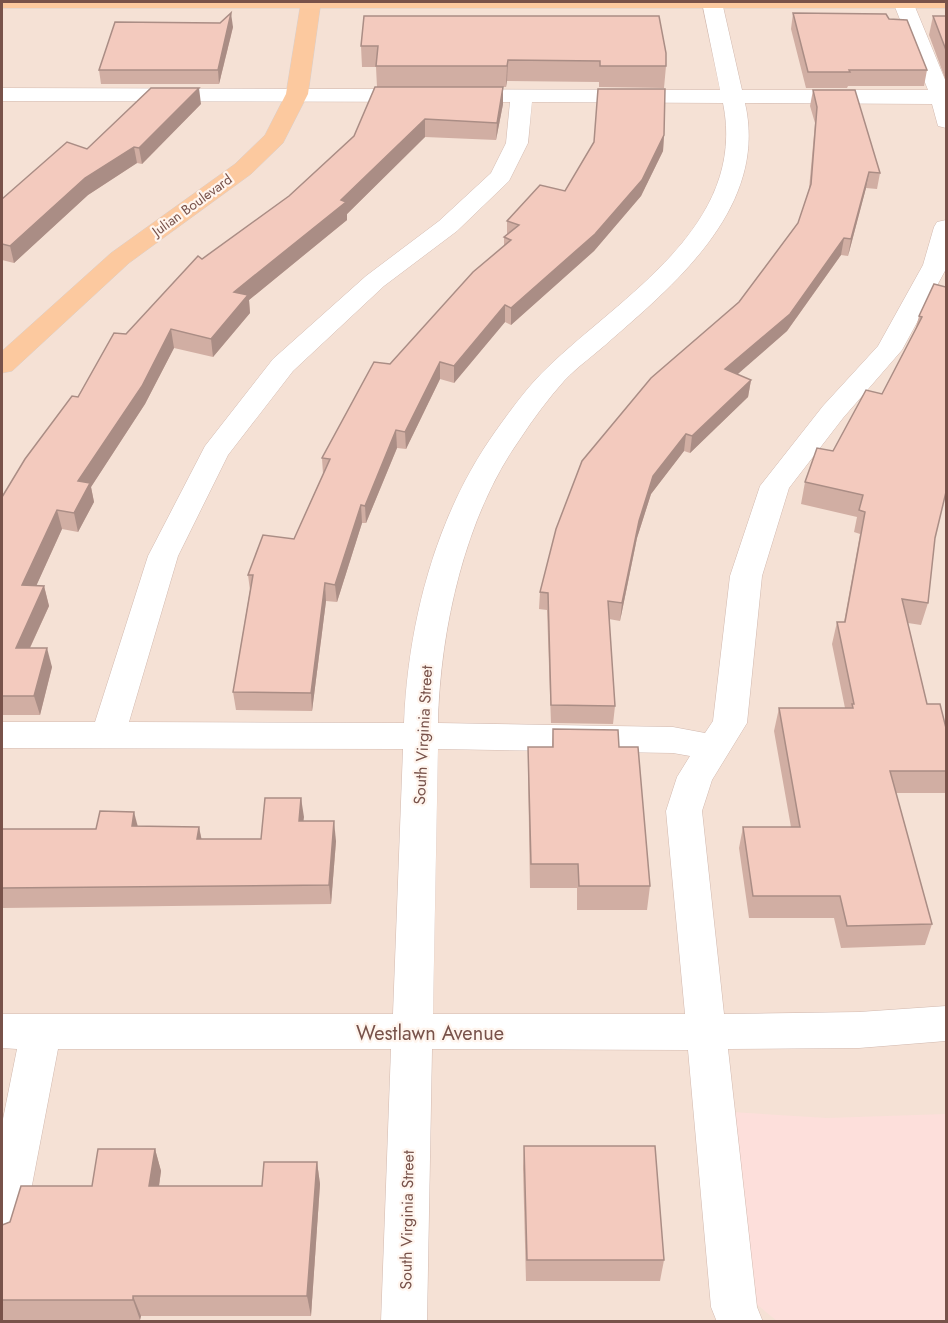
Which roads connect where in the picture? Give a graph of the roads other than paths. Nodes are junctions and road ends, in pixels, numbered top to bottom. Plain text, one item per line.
1 (2, 2) edge
2 (311, 2) edge
3 (712, 2) edge
4 (903, 2) edge
5 (946, 2) edge
6 (2, 94) edge
7 (297, 94) junction
8 (522, 94) junction
9 (732, 94) junction
10 (942, 97) junction
11 (946, 121) edge
12 (946, 227) edge
13 (2, 365) edge
14 (2, 735) edge
15 (108, 735) junction
16 (421, 736) junction
17 (712, 751) junction
18 (946, 1024) edge
19 (21, 1031) edge
20 (708, 1032) junction
21 (411, 1033) junction
22 (2, 1227) edge
23 (404, 1322) edge
24 (740, 1322) edge

1 - 2 main road
2 - 3 main road
2 - 7 main road, Julian Boulevard
3 - 4 main road
3 - 9 street, South Virginia Street
4 - 5 main road
4 - 10 street
6 - 7 street
7 - 8 street
7 - 13 main road, Julian Boulevard
8 - 9 street
8 - 15 street
9 - 10 street
9 - 16 street, South Virginia Street
10 - 11 street
12 - 17 street
14 - 15 street
15 - 16 street
16 - 17 street
16 - 21 street, South Virginia Street
17 - 20 street
18 - 20 street, Westlawn Avenue
19 - 21 street, Westlawn Avenue
19 - 22 street
20 - 21 street, Westlawn Avenue
20 - 24 street
21 - 23 street, South Virginia Street

